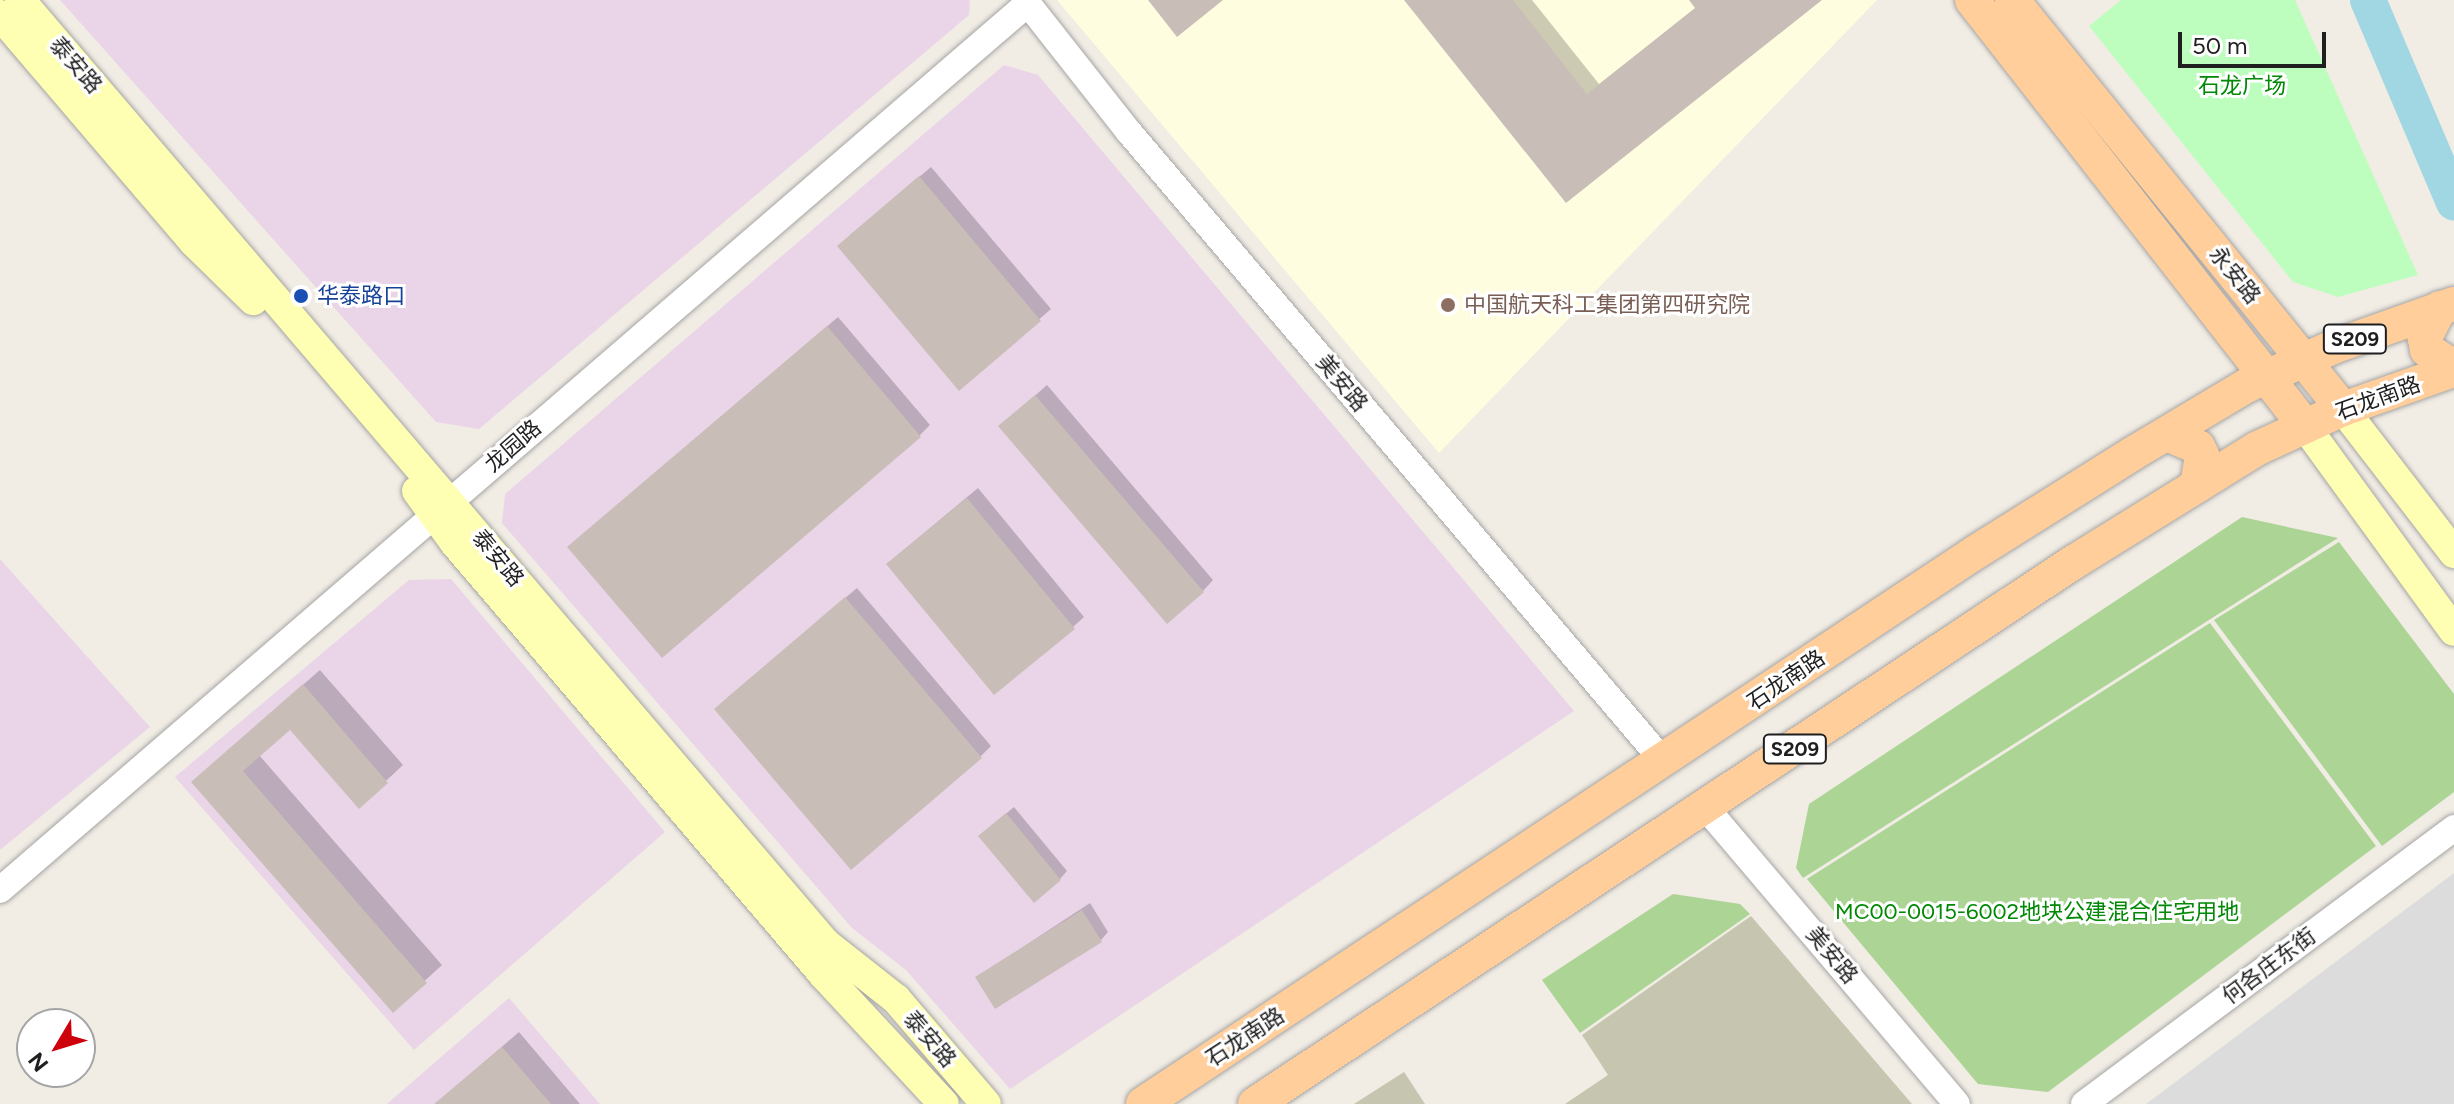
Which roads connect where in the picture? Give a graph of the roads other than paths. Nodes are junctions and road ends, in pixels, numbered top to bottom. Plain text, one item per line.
1 (20, 0) edge
2 (1972, 0) edge
3 (2012, 0) edge
4 (1026, 2) edge
5 (0, 15) edge
6 (2446, 306) edge
7 (2303, 360) junction
8 (2454, 368) edge
9 (2268, 376) junction
10 (2343, 409) junction
11 (2305, 426) junction
12 (2167, 434) junction
13 (2197, 486) junction
14 (442, 507) junction
15 (2454, 553) edge
16 (2454, 631) edge
17 (1664, 762) junction
18 (1706, 808) junction
19 (2454, 828) edge
20 (0, 890) edge
21 (944, 1104) edge
22 (986, 1104) edge
23 (1143, 1104) edge
24 (1255, 1104) edge
25 (1957, 1104) edge
26 (2084, 1104) edge

1 - 14 main road, 泰安路
2 - 9 main road, 永安路
3 - 7 main road, 永安路
4 - 14 street, 龙园路
4 - 17 street, 美安路
5 - 14 main road, 泰安路
6 - 7 main road, 石龙南路 / S209
6 - 8 main road
7 - 9 main road, 石龙南路 / S209
7 - 10 main road, 永安路
8 - 10 main road, 石龙南路 / S209
9 - 11 main road, 永安路
9 - 12 main road, 石龙南路 / S209
10 - 11 main road, 石龙南路 / S209
10 - 15 main road, 永安路
11 - 13 main road, 石龙南路 / S209
11 - 16 main road
12 - 13 main road
12 - 17 main road, 石龙南路 / S209
13 - 18 main road, 石龙南路 / S209
14 - 20 street, 龙园路
14 - 21 main road, 泰安路
14 - 22 main road, 泰安路
17 - 23 main road, 石龙南路 / S209
18 - 24 main road, 石龙南路 / S209
18 - 25 street, 美安路
19 - 26 street, 何各庄东街

